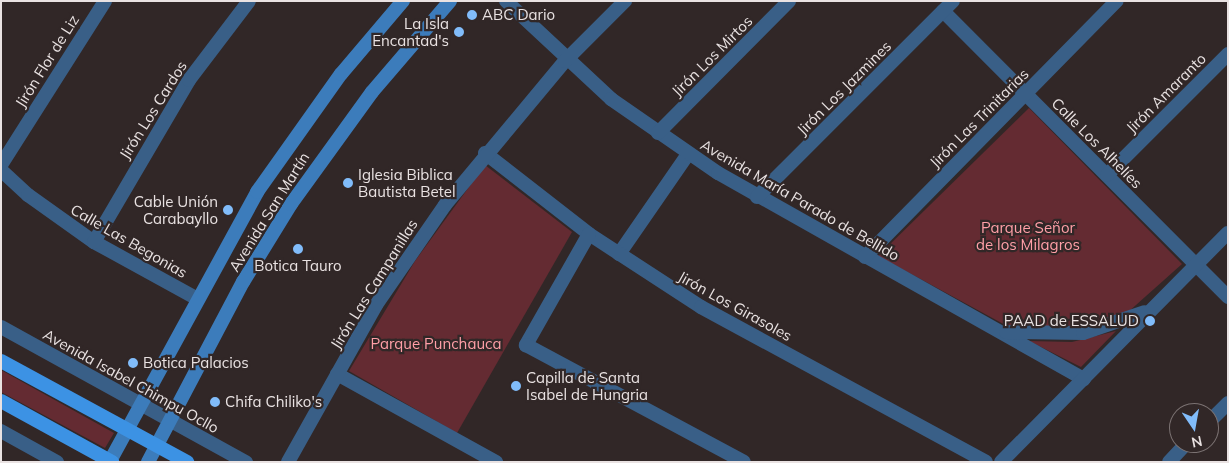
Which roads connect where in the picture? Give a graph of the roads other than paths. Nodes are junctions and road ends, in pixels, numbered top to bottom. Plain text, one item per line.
1 (105, 1) edge
2 (249, 1) edge
3 (402, 1) edge
4 (450, 1) edge
5 (506, 1) edge
6 (625, 1) edge
7 (789, 1) edge
8 (1117, 1) edge
9 (948, 6) edge
10 (1228, 54) edge
11 (565, 61) junction
12 (1026, 94) junction
13 (658, 133) junction
14 (484, 153) junction
15 (688, 154) junction
16 (1, 165) edge
17 (1, 170) edge
18 (1106, 176) junction
19 (757, 197) junction
20 (1228, 233) edge
21 (589, 234) junction
22 (94, 242) junction
23 (619, 254) junction
24 (864, 257) junction
25 (1196, 265) junction
26 (196, 298) junction
27 (1228, 298) edge
28 (1154, 307) junction
29 (1, 327) edge
30 (998, 331) junction
31 (1, 361) edge
32 (337, 374) junction
33 (1084, 379) junction
34 (1, 401) edge
35 (1228, 403) edge
36 (140, 404) junction
37 (1219, 412) edge
38 (170, 420) junction
39 (127, 429) junction
40 (1, 431) edge
41 (156, 445) junction
42 (1178, 453) edge
43 (111, 461) edge
44 (57, 462) edge
45 (148, 462) edge
46 (187, 462) edge
47 (246, 462) edge
48 (288, 462) edge
49 (496, 462) edge
50 (744, 462) edge
51 (986, 462) edge
52 (1001, 462) edge
53 (1169, 462) edge

1 - 16 street, Jirón Flor de Liz
2 - 22 street, Jirón Los Cardos
3 - 26 main road, Avenida San Martín
4 - 38 main road, Avenida San Martín
5 - 11 street, Avenida María Parado de Bellido
6 - 11 street, Jirón Las Campanillas
7 - 13 street, Jirón Los Mirtos
8 - 12 street, Jirón Las Trinitarias
9 - 12 street, Calle Los Alhelíes
9 - 19 street, Jirón Los Jazmines
10 - 18 street, Jirón Amaranto
11 - 13 street, Avenida María Parado de Bellido
11 - 14 street, Jirón Las Campanillas
12 - 18 street, Calle Los Alhelíes
12 - 24 street, Jirón Las Trinitarias
13 - 15 street, Avenida María Parado de Bellido
14 - 21 street, Jirón Los Girasoles
14 - 32 street, Jirón Las Campanillas
15 - 19 street, Avenida María Parado de Bellido
15 - 23 street
17 - 22 street, Calle Las Begonias
18 - 25 street, Calle Los Alhelíes
19 - 24 street, Avenida María Parado de Bellido
20 - 25 street
21 - 23 street, Jirón Los Girasoles
21 - 50 street
22 - 26 street, Calle Las Begonias
23 - 51 street, Jirón Los Girasoles
24 - 30 street, Avenida María Parado de Bellido
25 - 27 street, Calle Los Alhelíes
25 - 28 street
26 - 36 main road, Avenida San Martín
28 - 30 street, Avenida María Parado de Bellido
28 - 33 street
29 - 36 street, Avenida Isabel Chimpu Ocllo
30 - 33 street, Avenida María Parado de Bellido
31 - 39 main road
32 - 48 street, Jirón Las Campanillas
32 - 49 street
33 - 52 street
34 - 43 main road
35 - 37 street
36 - 38 street, Avenida Isabel Chimpu Ocllo
36 - 39 main road, Avenida San Martín
38 - 41 main road, Avenida San Martín
38 - 47 street, Avenida Isabel Chimpu Ocllo
39 - 41 main road
39 - 43 main road, Avenida San Martín
40 - 44 street
41 - 45 main road, Avenida San Martín
41 - 46 main road
42 - 53 street

